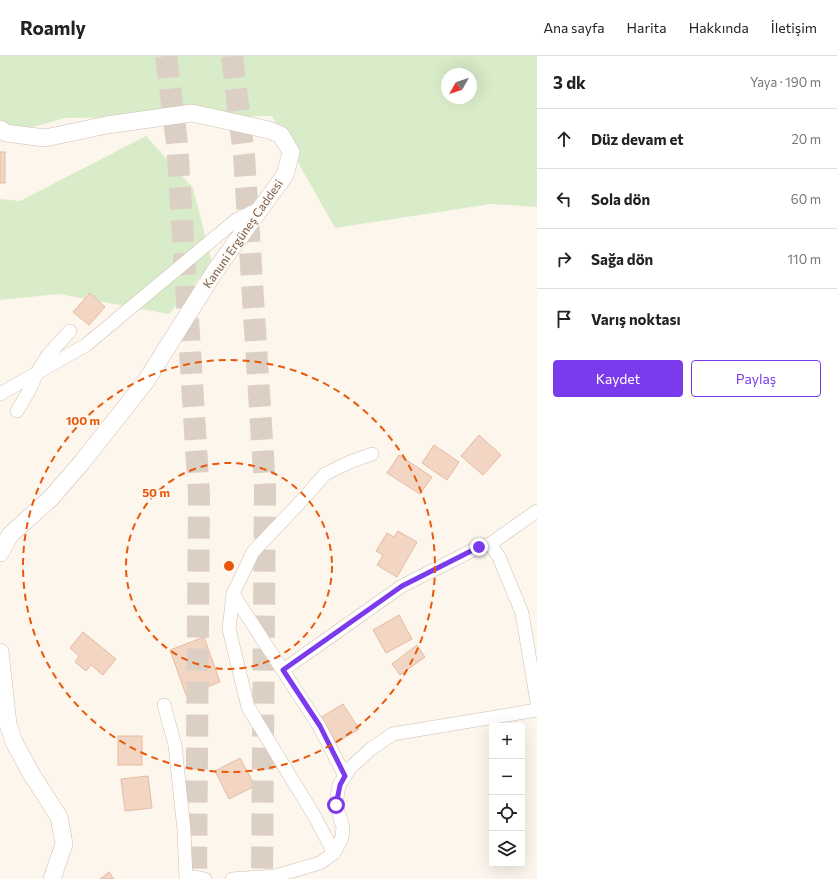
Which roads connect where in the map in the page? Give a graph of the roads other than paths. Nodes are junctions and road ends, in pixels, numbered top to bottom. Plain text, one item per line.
1 (0, 129) edge
2 (262, 207) junction
3 (70, 331) dead end
4 (37, 373) junction
5 (0, 394) edge
6 (17, 412) dead end
7 (372, 454) dead end
8 (537, 511) edge
9 (490, 544) junction
10 (0, 553) edge
11 (233, 594) junction
12 (0, 652) edge
13 (283, 670) junction
14 (537, 702) edge
15 (164, 705) dead end
16 (537, 710) edge
17 (345, 776) junction
18 (334, 853) junction
19 (52, 879) edge
20 (187, 879) edge
21 (205, 879) edge
22 (232, 879) edge

1 - 2 street, Kanuni Ergüneş Caddesi
2 - 4 street
2 - 10 street, Kanuni Ergüneş Caddesi
3 - 4 street
4 - 5 street
4 - 6 street
7 - 11 street
8 - 9 street
9 - 13 street
9 - 14 street
11 - 13 street
11 - 18 street
12 - 19 street
13 - 17 street
15 - 20 street
16 - 17 street
17 - 18 street
18 - 22 street
20 - 21 street

